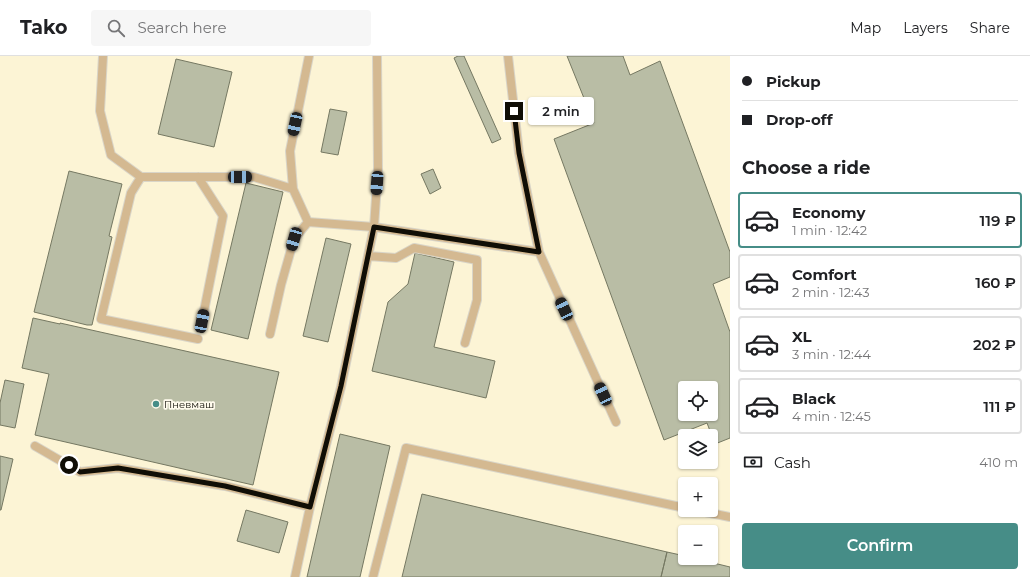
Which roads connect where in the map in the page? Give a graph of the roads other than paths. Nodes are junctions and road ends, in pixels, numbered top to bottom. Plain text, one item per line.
1 (103, 56) edge
2 (309, 56) edge
3 (377, 56) edge
4 (508, 56) edge
5 (141, 177) junction
6 (198, 177) junction
7 (293, 189) junction
8 (308, 222) junction
9 (374, 227) junction
10 (539, 252) junction
11 (368, 256) junction
12 (202, 321) dead end
13 (270, 334) dead end
14 (198, 340) dead end
15 (465, 343) dead end
16 (616, 422) dead end
17 (35, 446) dead end
18 (678, 506) edge
19 (310, 507) junction
20 (718, 515) edge
21 (730, 517) edge
22 (295, 577) edge
23 (373, 577) edge

1 - 5 lane
2 - 7 lane
3 - 9 lane
4 - 10 lane
5 - 6 lane
5 - 14 lane
6 - 7 lane
6 - 12 lane
7 - 8 lane
8 - 9 lane
8 - 13 lane
9 - 10 lane
9 - 11 lane
10 - 16 lane
11 - 15 lane
11 - 19 lane
17 - 19 lane
18 - 23 lane
19 - 22 lane
20 - 21 lane

